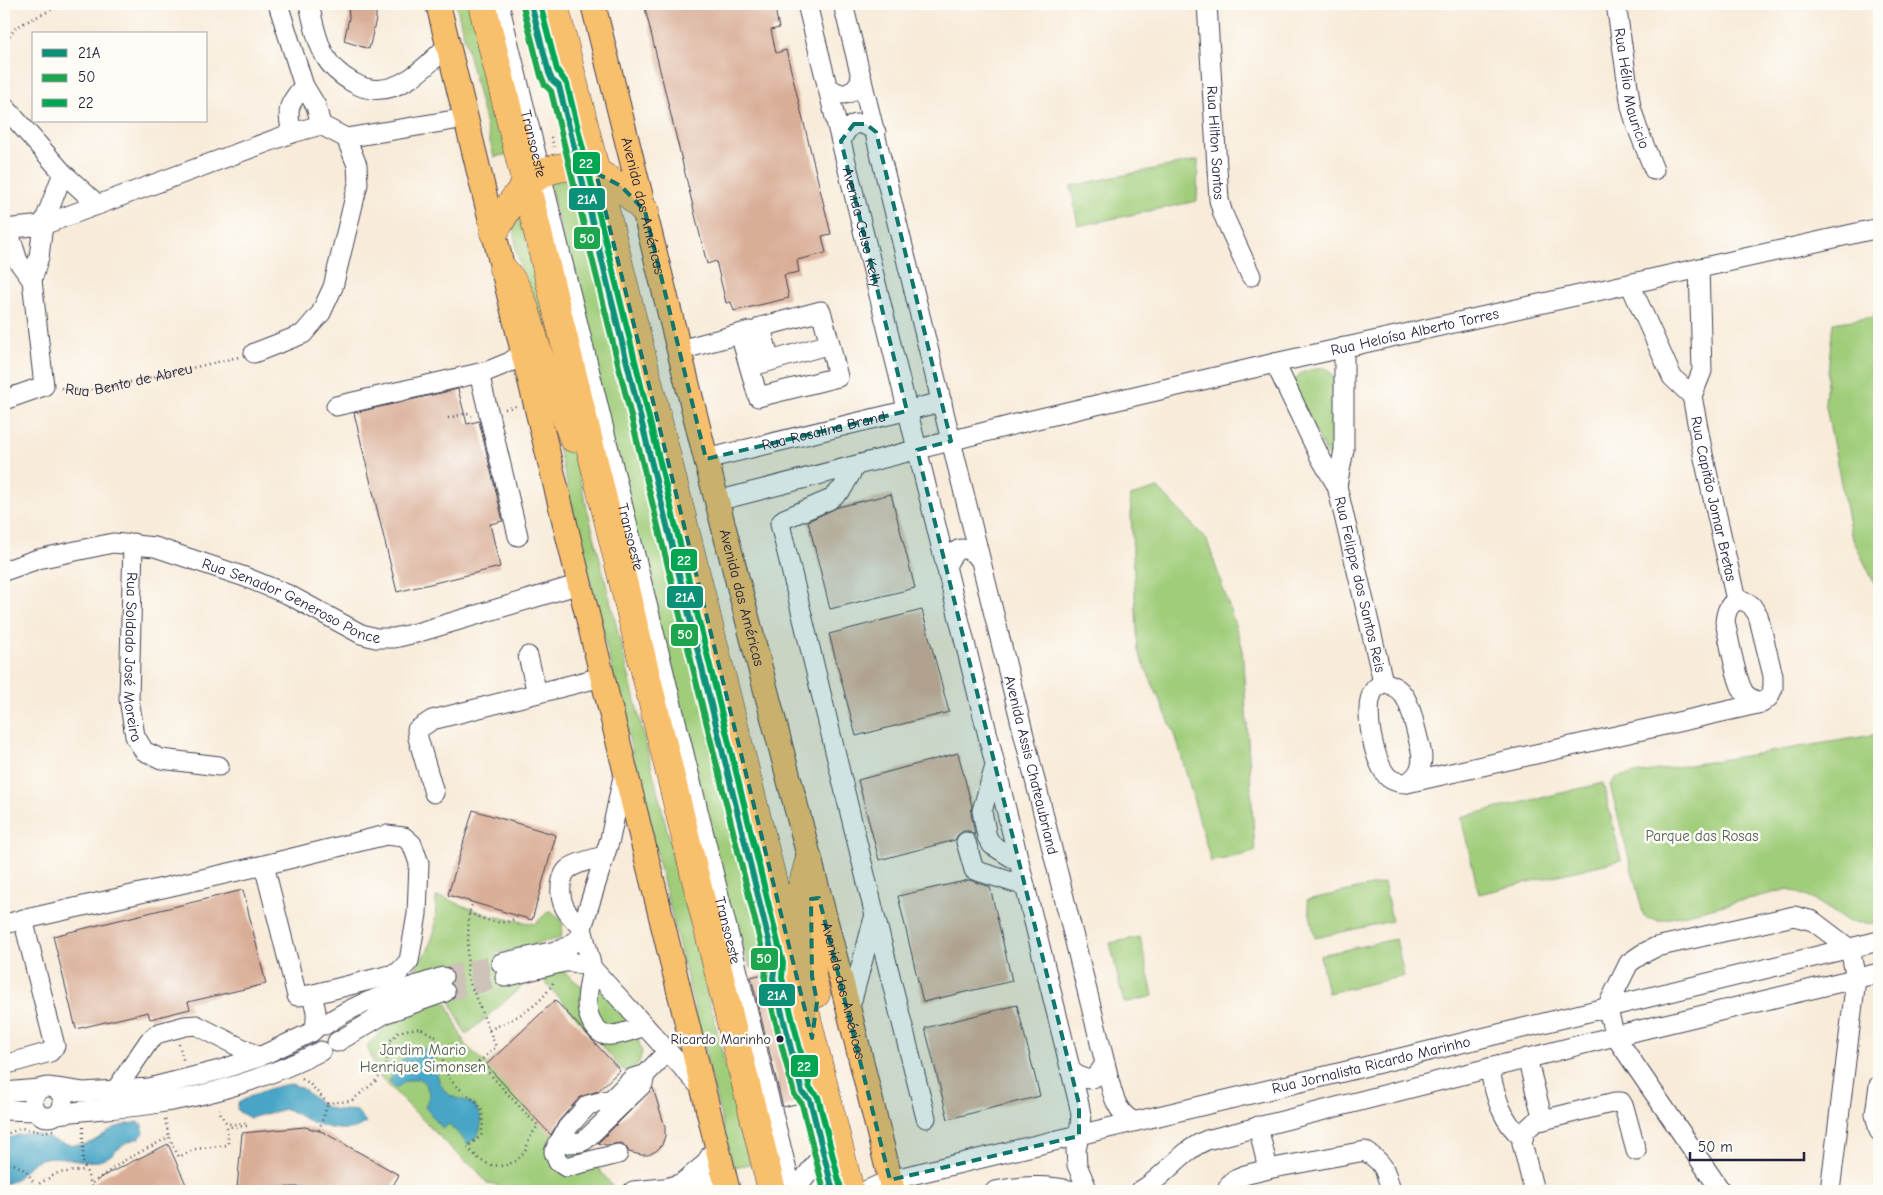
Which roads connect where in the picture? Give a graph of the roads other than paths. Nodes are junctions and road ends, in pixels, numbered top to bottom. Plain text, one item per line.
1 (278, 4) edge
2 (309, 4) edge
3 (438, 4) edge
4 (482, 4) edge
5 (499, 4) edge
6 (505, 4) edge
7 (531, 4) edge
8 (538, 4) edge
9 (554, 4) edge
10 (593, 4) edge
11 (807, 4) edge
12 (843, 4) edge
13 (1207, 4) edge
14 (1616, 4) edge
15 (448, 45) junction
16 (862, 79) junction
17 (304, 86) junction
18 (559, 86) junction
19 (828, 87) junction
20 (520, 91) junction
21 (4, 106) edge
22 (466, 118) junction
23 (321, 125) junction
24 (876, 132) junction
25 (292, 133) junction
26 (346, 138) junction
27 (841, 141) junction
28 (588, 170) junction
29 (1654, 170) dead end
30 (63, 173) junction
31 (534, 180) junction
32 (98, 205) junction
33 (645, 211) junction
34 (43, 225) junction
35 (1879, 228) edge
36 (6, 229) edge
37 (494, 232) junction
38 (1699, 268) junction
39 (503, 270) junction
40 (1251, 276) dead end
41 (32, 280) junction
42 (1630, 284) junction
43 (740, 334) junction
44 (830, 344) junction
45 (1344, 348) junction
46 (680, 350) junction
47 (523, 352) junction
48 (254, 353) road end
49 (770, 361) junction
50 (1274, 363) junction
51 (479, 373) junction
52 (1692, 396) junction
53 (4, 400) edge
54 (942, 402) junction
55 (336, 406) dead end
56 (908, 411) junction
57 (951, 441) junction
58 (917, 450) junction
59 (706, 458) junction
60 (855, 466) junction
61 (1338, 486) junction
62 (717, 501) junction
63 (608, 519) junction
64 (518, 536) dead end
65 (133, 543) junction
66 (980, 558) junction
67 (946, 566) junction
68 (4, 571) edge
69 (580, 584) junction
70 (1736, 600) junction
71 (528, 656) dead end
72 (602, 677) junction
73 (1383, 682) junction
74 (537, 693) junction
75 (1762, 703) junction
76 (219, 766) dead end
77 (995, 766) junction
78 (624, 771) junction
79 (1407, 783) junction
80 (434, 793) dead end
81 (970, 839) dead end
82 (603, 856) junction
83 (809, 861) junction
84 (1019, 862) junction
85 (264, 865) junction
86 (1025, 886) junction
87 (875, 916) junction
88 (23, 919) junction
89 (4, 924) edge
90 (583, 932) junction
91 (1879, 941) edge
92 (1850, 949) junction
93 (592, 968) junction
94 (1879, 973) edge
95 (1856, 979) junction
96 (400, 981) junction
97 (330, 990) junction
98 (310, 995) junction
99 (1607, 1007) junction
100 (849, 1011) junction
101 (322, 1025) junction
102 (645, 1026) junction
103 (1615, 1036) junction
104 (812, 1038) junction
105 (329, 1047) junction
106 (668, 1051) junction
107 (36, 1056) junction
108 (258, 1057) junction
109 (1527, 1058) junction
110 (1105, 1063) junction
111 (4, 1065) edge
112 (1489, 1068) junction
113 (1347, 1071) junction
114 (1071, 1072) junction
115 (639, 1077) junction
116 (1879, 1085) edge
117 (46, 1088) junction
118 (703, 1090) junction
119 (115, 1091) junction
120 (4, 1092) edge
121 (1353, 1101) junction
122 (4, 1110) edge
123 (36, 1111) junction
124 (613, 1114) junction
125 (926, 1118) dead end
126 (1543, 1120) junction
127 (573, 1121) junction
128 (1133, 1121) junction
129 (57, 1122) junction
130 (1258, 1126) junction
131 (1879, 1132) edge
132 (1079, 1136) junction
133 (1523, 1138) junction
134 (557, 1144) junction
135 (717, 1145) junction
136 (830, 1145) junction
137 (1636, 1151) dead end
138 (618, 1154) dead end
139 (1268, 1169) junction
140 (1165, 1170) junction
141 (682, 1184) junction
142 (892, 1186) edge
143 (660, 1190) edge
144 (727, 1190) edge
145 (633, 1191) edge
146 (772, 1191) edge
147 (792, 1191) edge
148 (833, 1191) edge
149 (850, 1191) edge
150 (865, 1191) edge
151 (995, 1191) edge
152 (1074, 1191) edge
153 (1088, 1191) edge
154 (1140, 1191) edge
155 (1163, 1191) edge
156 (1228, 1191) edge
157 (1391, 1191) edge
158 (1534, 1191) edge
159 (1721, 1191) edge
160 (1830, 1191) edge

1 - 17 street
2 - 15 street
3 - 15 main road
4 - 31 highway
5 - 20 street, Transoeste
6 - 20 street, Transoeste
7 - 18 street
8 - 18 street
9 - 28 highway
10 - 33 main road, Avenida das Américas
11 - 19 street, Avenida Celso Kelly
12 - 16 street
13 - 40 street, Rua Hilton Santos
14 - 29 street, Rua Hélio Mauricio
15 - 22 main road
16 - 19 street
16 - 24 street
17 - 23 street
17 - 25 street
18 - 28 street
19 - 27 street, Avenida Celso Kelly
20 - 31 street, Transoeste
21 - 30 street
22 - 26 street
22 - 37 main road
23 - 25 street
23 - 26 street
24 - 27 street
24 - 54 street
25 - 32 street
26 - 48 street
27 - 56 street, Avenida Celso Kelly
28 - 31 highway
28 - 33 highway
28 - 104 highway
28 - 136 street
30 - 32 street
30 - 34 street
31 - 37 highway
31 - 63 highway
31 - 147 street, Transoeste
32 - 34 street
33 - 46 main road, Avenida das Américas
34 - 36 street
34 - 41 street
35 - 38 street, Rua Heloísa Alberto Torres
36 - 41 street
37 - 39 main road
38 - 42 street, Rua Heloísa Alberto Torres
38 - 52 street, Rua Capitão Jomar Bretas
39 - 47 main road
39 - 63 highway
41 - 53 street, Rua Bento de Abreu
42 - 45 street, Rua Heloísa Alberto Torres
42 - 52 street, Rua Capitão Jomar Bretas
43 - 44 street
43 - 46 street
43 - 49 street
44 - 49 street
44 - 49 street
45 - 50 street, Rua Heloísa Alberto Torres
45 - 61 street, Rua Felippe dos Santos Reis
46 - 59 main road, Avenida das Américas
47 - 51 street
47 - 69 main road
50 - 57 street, Rua Heloísa Alberto Torres
50 - 61 street, Rua Felippe dos Santos Reis
51 - 55 street
51 - 64 street
52 - 70 street, Rua Capitão Jomar Bretas
54 - 56 street, Rua Rosalina Brand
54 - 57 street, Avenida Assis Chateaubriand
56 - 58 street, Avenida Celso Kelly
56 - 59 street, Rua Rosalina Brand
57 - 58 street
57 - 66 street, Avenida Assis Chateaubriand
58 - 60 street
58 - 67 street
59 - 62 main road, Avenida das Américas
60 - 62 street
60 - 87 street
61 - 73 street, Rua Felippe dos Santos Reis
62 - 83 main road, Avenida das Américas
63 - 146 highway
65 - 68 street, Rua Senador Generoso Ponce
65 - 69 street, Rua Senador Generoso Ponce
65 - 76 street, Rua Soldado José Moreira
66 - 67 street
66 - 110 street, Avenida Assis Chateaubriand
67 - 77 street
69 - 72 main road
70 - 75 street, Rua Capitão Jomar Bretas
70 - 75 street, Rua Capitão Jomar Bretas
71 - 74 street
72 - 74 street
72 - 78 main road
73 - 79 street, Rua Felippe dos Santos Reis
73 - 79 street, Rua Felippe dos Santos Reis
74 - 80 street
75 - 79 street
77 - 84 street
77 - 84 street
78 - 82 street
78 - 118 main road
81 - 86 street
82 - 90 street
82 - 90 street
83 - 100 main road, Avenida das Américas
83 - 104 highway
84 - 86 street
85 - 88 street
85 - 96 street
85 - 98 street
86 - 114 street
87 - 100 street
87 - 125 street
88 - 89 street
88 - 107 street
90 - 93 street
90 - 93 street
91 - 92 street, Rua Jornalista Ricardo Marinho
92 - 95 street
92 - 99 street, Rua Jornalista Ricardo Marinho
92 - 99 street
93 - 102 street
93 - 102 street
94 - 95 street
95 - 103 street
95 - 160 street
96 - 97 street
96 - 101 street
96 - 105 street
97 - 98 street
97 - 101 street
98 - 101 street
99 - 103 street
99 - 113 street, Rua Jornalista Ricardo Marinho
100 - 142 main road, Avenida das Américas
101 - 105 street
101 - 108 street
102 - 106 street
103 - 109 street
103 - 159 street
104 - 136 highway
105 - 129 street
106 - 115 street
106 - 118 street
107 - 111 street
107 - 117 street
108 - 119 street
108 - 119 street
109 - 112 street
109 - 126 street
110 - 114 street
110 - 128 street, Avenida Assis Chateaubriand
112 - 121 street
112 - 133 street
113 - 121 street
113 - 128 street, Rua Jornalista Ricardo Marinho
114 - 132 street
115 - 124 street
115 - 127 street
116 - 131 street
117 - 119 street
117 - 120 street
117 - 123 street
117 - 129 street
118 - 135 main road
121 - 130 street
122 - 123 street
123 - 129 street
124 - 127 street
124 - 134 street
126 - 133 street
126 - 137 street
127 - 134 street
128 - 132 street, Rua Jornalista Ricardo Marinho
130 - 139 street
130 - 140 street
132 - 142 street, Rua Jornalista Ricardo Marinho
132 - 153 street
133 - 158 street
134 - 138 street
135 - 141 street
135 - 144 main road
136 - 147 street
136 - 148 street
136 - 149 highway
139 - 156 street
139 - 157 street
140 - 154 street
140 - 155 street
141 - 143 street
141 - 144 street
142 - 150 street, Rua Jornalista Ricardo Marinho
143 - 145 street
151 - 152 street

